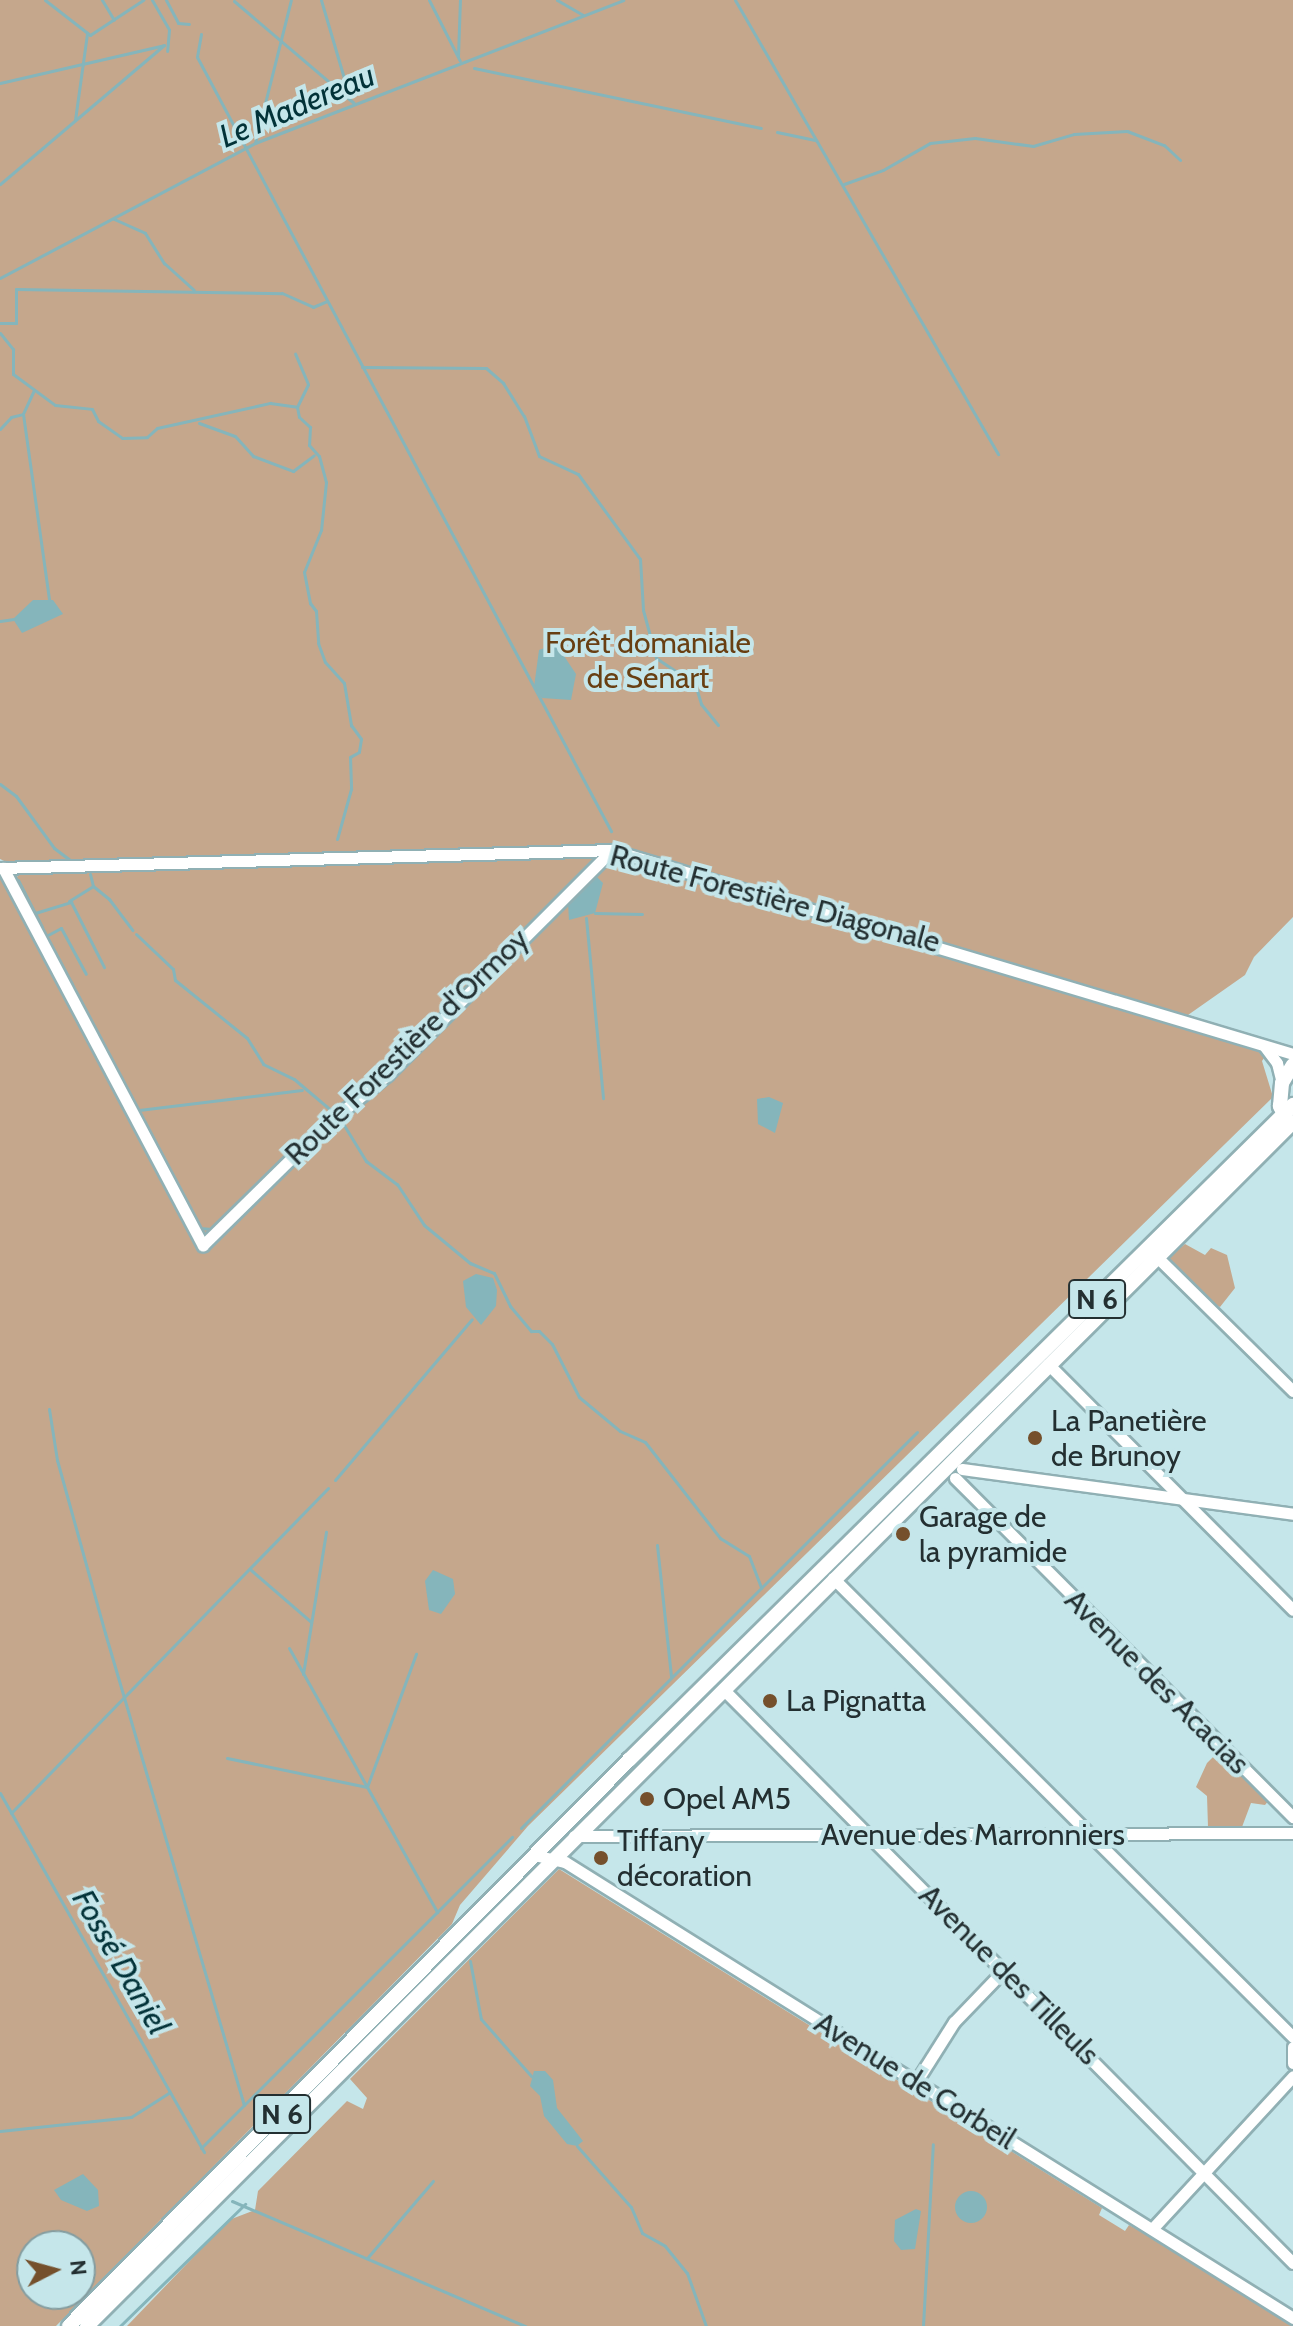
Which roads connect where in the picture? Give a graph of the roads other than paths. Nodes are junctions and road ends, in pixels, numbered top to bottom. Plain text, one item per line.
1 (612, 850) junction
2 (2, 868) edge
3 (1265, 1047) junction
4 (1293, 1054) edge
5 (1293, 1065) edge
6 (1282, 1083) junction
7 (1291, 1119) edge
8 (1157, 1257) junction
9 (1048, 1364) junction
10 (1293, 1391) edge
11 (959, 1453) junction
12 (939, 1474) junction
13 (958, 1474) junction
14 (1183, 1500) junction
15 (1293, 1514) edge
16 (833, 1578) junction
17 (1293, 1610) edge
18 (723, 1689) junction
19 (595, 1794) junction
20 (593, 1813) junction
21 (1293, 1817) edge
22 (1293, 1833) edge
23 (1088, 1834) junction
24 (869, 1835) junction
25 (573, 1836) junction
26 (605, 1836) junction
27 (534, 1855) junction
28 (554, 1856) junction
29 (1005, 1969) junction
30 (1293, 2037) edge
31 (1293, 2047) edge
32 (1293, 2063) edge
33 (1293, 2076) edge
34 (916, 2082) junction
35 (1203, 2174) junction
36 (1152, 2229) junction
37 (1293, 2263) edge
38 (1293, 2318) edge
39 (69, 2326) edge
40 (87, 2326) edge

1 - 2 street, Route Forestière Diagonale
1 - 2 street, Route Forestière d'Ormoy
1 - 3 street, Route Forestière Diagonale
3 - 4 street, Route Forestière Diagonale
3 - 6 street
5 - 6 main road
6 - 7 main road
7 - 8 main road, N 6
7 - 19 main road, N 6
8 - 9 main road, N 6
8 - 10 street
9 - 11 main road, N 6
9 - 14 street
11 - 12 main road, N 6
11 - 13 street
12 - 13 street
12 - 16 main road, N 6
13 - 14 street
13 - 21 street, Avenue des Acacias
14 - 15 street
14 - 17 street
16 - 18 main road, N 6
16 - 23 street
18 - 20 main road, N 6
18 - 24 street, Avenue des Tilleuls
19 - 20 street
19 - 27 main road, N 6
20 - 25 main road, N 6
20 - 26 street
22 - 23 street, Avenue des Marronniers
23 - 24 street, Avenue des Marronniers
23 - 30 street
24 - 26 street, Avenue des Marronniers
24 - 29 street, Avenue des Tilleuls
25 - 26 street, Avenue des Marronniers
25 - 28 main road, N 6
27 - 28 street, Avenue de Corbeil
27 - 39 main road, N 6
28 - 34 street, Avenue de Corbeil
28 - 40 main road, N 6
29 - 34 street
29 - 35 street, Avenue des Tilleuls
31 - 32 street
33 - 35 street
34 - 36 street, Avenue de Corbeil
35 - 36 street
35 - 37 street, Avenue des Tilleuls
36 - 38 street, Avenue de Corbeil

